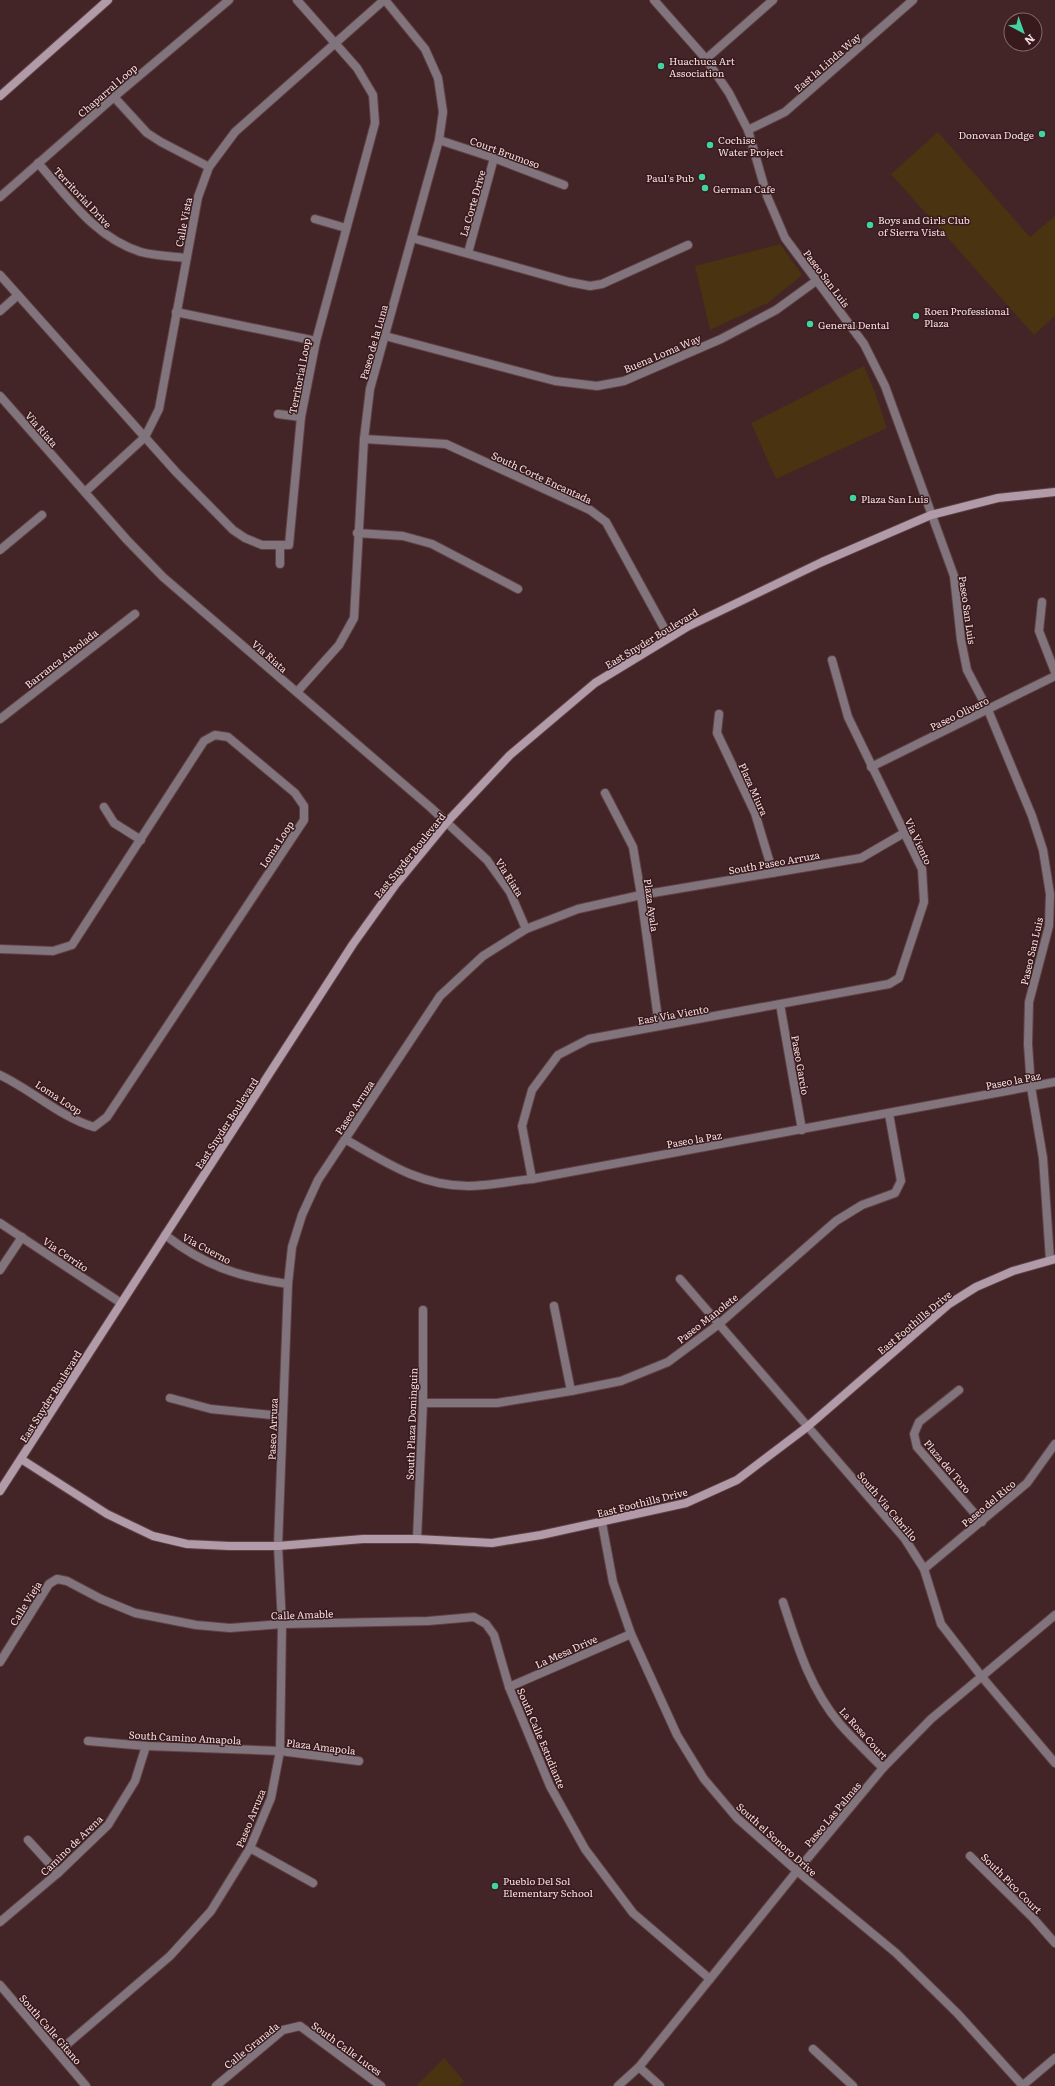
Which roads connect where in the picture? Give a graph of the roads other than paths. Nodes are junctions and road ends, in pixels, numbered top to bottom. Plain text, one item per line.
1 (108, 0) edge
2 (229, 0) edge
3 (297, 0) edge
4 (385, 0) edge
5 (654, 0) edge
6 (773, 0) edge
7 (913, 0) edge
8 (336, 43) junction
9 (706, 59) junction
10 (0, 96) edge
11 (114, 97) junction
12 (748, 130) junction
13 (439, 140) junction
14 (494, 158) junction
15 (38, 163) junction
16 (209, 167) junction
17 (564, 185) dead end
18 (0, 197) edge
19 (315, 219) dead end
20 (346, 228) junction
21 (412, 238) junction
22 (688, 245) dead end
23 (468, 253) junction
24 (186, 258) junction
25 (0, 275) edge
26 (816, 281) junction
27 (18, 295) junction
28 (0, 310) edge
29 (176, 312) junction
30 (385, 336) junction
31 (316, 341) junction
32 (0, 396) edge
33 (278, 414) dead end
34 (301, 417) junction
35 (146, 437) junction
36 (364, 439) junction
37 (85, 492) junction
38 (1055, 492) edge
39 (42, 515) dead end
40 (931, 515) junction
41 (357, 533) junction
42 (280, 545) junction
43 (0, 550) edge
44 (280, 564) dead end
45 (518, 589) dead end
46 (1042, 602) dead end
47 (134, 614) dead end
48 (669, 637) junction
49 (832, 660) dead end
50 (1055, 672) edge
51 (1055, 676) edge
52 (297, 692) junction
53 (988, 710) junction
54 (719, 714) dead end
55 (0, 719) edge
56 (871, 767) junction
57 (605, 793) dead end
58 (104, 807) dead end
59 (447, 822) junction
60 (904, 833) junction
61 (141, 840) junction
62 (773, 873) junction
63 (1053, 893) edge
64 (641, 895) junction
65 (526, 928) junction
66 (0, 949) edge
67 (909, 952) joint
68 (780, 1004) junction
69 (659, 1026) junction
70 (0, 1075) edge
71 (1055, 1082) edge
72 (1031, 1087) junction
73 (889, 1114) junction
74 (802, 1130) junction
75 (345, 1139) junction
76 (532, 1178) junction
77 (0, 1223) edge
78 (165, 1235) junction
79 (22, 1237) junction
80 (1052, 1259) edge
81 (0, 1270) edge
82 (680, 1279) dead end
83 (288, 1284) junction
84 (121, 1302) junction
85 (554, 1306) dead end
86 (423, 1310) dead end
87 (719, 1324) junction
88 (959, 1390) dead end
89 (571, 1391) junction
90 (170, 1398) dead end
91 (423, 1403) junction
92 (282, 1416) junction
93 (807, 1427) junction
94 (1055, 1444) edge
95 (21, 1459) junction
96 (0, 1491) edge
97 (982, 1522) junction
98 (602, 1523) junction
99 (417, 1539) junction
100 (278, 1546) junction
101 (924, 1569) junction
102 (57, 1579) joint
103 (783, 1602) dead end
104 (1055, 1615) edge
105 (282, 1624) junction
106 (631, 1634) junction
107 (0, 1662) edge
108 (982, 1677) junction
109 (509, 1687) junction
110 (88, 1741) dead end
111 (146, 1746) junction
112 (280, 1751) junction
113 (359, 1761) dead end
114 (1055, 1763) edge
115 (883, 1768) junction
116 (28, 1840) dead end
117 (250, 1848) junction
118 (970, 1856) dead end
119 (797, 1871) junction
120 (58, 1873) junction
121 (313, 1883) dead end
122 (0, 1922) edge
123 (1055, 1943) edge
124 (710, 1979) junction
125 (0, 1985) edge
126 (300, 2026) joint
127 (813, 2049) dead end
128 (58, 2052) junction
129 (1055, 2058) edge
130 (639, 2068) junction
131 (86, 2086) edge
132 (216, 2086) edge
133 (381, 2086) edge
134 (618, 2086) edge
135 (660, 2086) edge
136 (854, 2086) edge
137 (1023, 2086) edge

1 - 10 street
2 - 11 street, Chaparral Loop
3 - 8 street
4 - 8 street, Calle Vista
4 - 13 street, Paseo de la Luna
5 - 9 street, Paseo San Luis
6 - 9 street
7 - 12 street, East la Linda Way
8 - 16 street, Calle Vista
8 - 20 street, Territorial Loop
9 - 12 street, Paseo San Luis
11 - 15 street, Chaparral Loop
11 - 16 street
12 - 26 street, Paseo San Luis
13 - 14 street, Court Brumoso
13 - 21 street, Paseo de la Luna
14 - 17 street, Court Brumoso
14 - 23 street, La Corte Drive
15 - 18 street, Chaparral Loop
15 - 24 street, Territorial Drive
16 - 24 street, Calle Vista
19 - 20 street
20 - 31 street, Territorial Loop
21 - 23 street
21 - 30 street, Paseo de la Luna
22 - 23 street
24 - 29 street, Calle Vista
25 - 27 street
26 - 30 street, Buena Loma Way
26 - 40 street, Paseo San Luis
27 - 28 street
27 - 35 street
29 - 31 street
29 - 35 street, Calle Vista
30 - 36 street, Paseo de la Luna
31 - 34 street, Territorial Loop
32 - 37 street, Via Riata
33 - 34 street
34 - 42 street, Territorial Loop
35 - 37 street, Calle Vista
35 - 42 street
36 - 41 street, Paseo de la Luna
36 - 48 street, South Corte Encantada
37 - 52 street, Via Riata
38 - 40 street, East Snyder Boulevard
39 - 43 street
40 - 48 street, East Snyder Boulevard
40 - 53 street, Paseo San Luis
41 - 45 street
41 - 52 street, Paseo de la Luna
42 - 44 street
46 - 50 street
47 - 55 street, Barranca Arbolada
48 - 59 street, East Snyder Boulevard
49 - 56 street, Via Viento
51 - 53 street, Paseo Olivero
52 - 59 street, Via Riata
53 - 56 street, Paseo Olivero
53 - 63 street, Paseo San Luis
54 - 62 street, Plaza Miura
56 - 60 street, Via Viento
57 - 64 street, Plaza Ayala
58 - 61 street
59 - 65 street, Via Riata
59 - 78 street, East Snyder Boulevard
60 - 62 street, South Paseo Arruza
60 - 67 street, Via Viento
61 - 66 street, Loma Loop
61 - 70 street, Loma Loop
62 - 64 street, South Paseo Arruza
63 - 72 street, Paseo San Luis
64 - 65 street, Paseo Arruza
64 - 69 street, Plaza Ayala
65 - 75 street, Paseo Arruza
67 - 68 street, East Via Viento
68 - 69 street, East Via Viento
68 - 74 street, Paseo Garcio
69 - 76 street, East Via Viento
71 - 72 street, Paseo la Paz
72 - 73 street, Paseo la Paz
72 - 80 street, Paseo San Luis
73 - 74 street, Paseo la Paz
73 - 87 street, Paseo Manolete
74 - 76 street, Paseo la Paz
75 - 76 street, Paseo la Paz
75 - 83 street, Paseo Arruza
77 - 79 street, Via Cerrito
78 - 83 street, Via Cuerno
78 - 84 street, East Snyder Boulevard
79 - 81 street
79 - 84 street, Via Cerrito
80 - 93 street, East Foothills Drive
82 - 87 street, South Via Cabrillo
83 - 92 street, Paseo Arruza
84 - 95 street, East Snyder Boulevard
85 - 89 street
86 - 91 street, South Plaza Dominguin
87 - 89 street, Paseo Manolete
87 - 93 street, South Via Cabrillo
88 - 97 street, Plaza del Toro
89 - 91 street, Paseo Manolete
90 - 92 street
91 - 99 street, South Plaza Dominguin
92 - 100 street, Paseo Arruza
93 - 98 street, East Foothills Drive
93 - 101 street, South Via Cabrillo
94 - 97 street, Paseo del Rico
95 - 96 street, East Snyder Boulevard
95 - 100 street, East Foothills Drive
97 - 101 street, Paseo del Rico
98 - 99 street, East Foothills Drive
98 - 106 street, South el Sonoro Drive
99 - 100 street, East Foothills Drive
100 - 105 street, Paseo Arruza
101 - 108 street, South Via Cabrillo
102 - 105 street, Calle Amable
102 - 107 street, Calle Vieja
103 - 115 street, La Rosa Court
104 - 108 street, Paseo Las Palmas
105 - 109 street, Calle Amable
105 - 112 street, Paseo Arruza
106 - 109 street, La Mesa Drive
106 - 119 street, South el Sonoro Drive
108 - 114 street, South Via Cabrillo
108 - 115 street, Paseo Las Palmas
109 - 124 street, South Calle Estudiante
110 - 111 street, South Camino Amapola
111 - 112 street, South Camino Amapola
111 - 120 street, Camino de Arena
112 - 113 street, Plaza Amapola
112 - 117 street, Paseo Arruza
115 - 119 street, Paseo Las Palmas
116 - 120 street
117 - 121 street
117 - 128 street, Paseo Arruza
118 - 123 street, South Pico Court
119 - 124 street, Paseo Las Palmas
119 - 137 street, South el Sonoro Drive
120 - 122 street, Camino de Arena
124 - 130 street, Paseo Las Palmas
125 - 128 street, South Calle Gitano
126 - 132 street, Calle Granada
126 - 133 street, South Calle Luces
127 - 136 street
128 - 131 street, South Calle Gitano
129 - 137 street
130 - 134 street, Paseo Las Palmas
130 - 135 street

